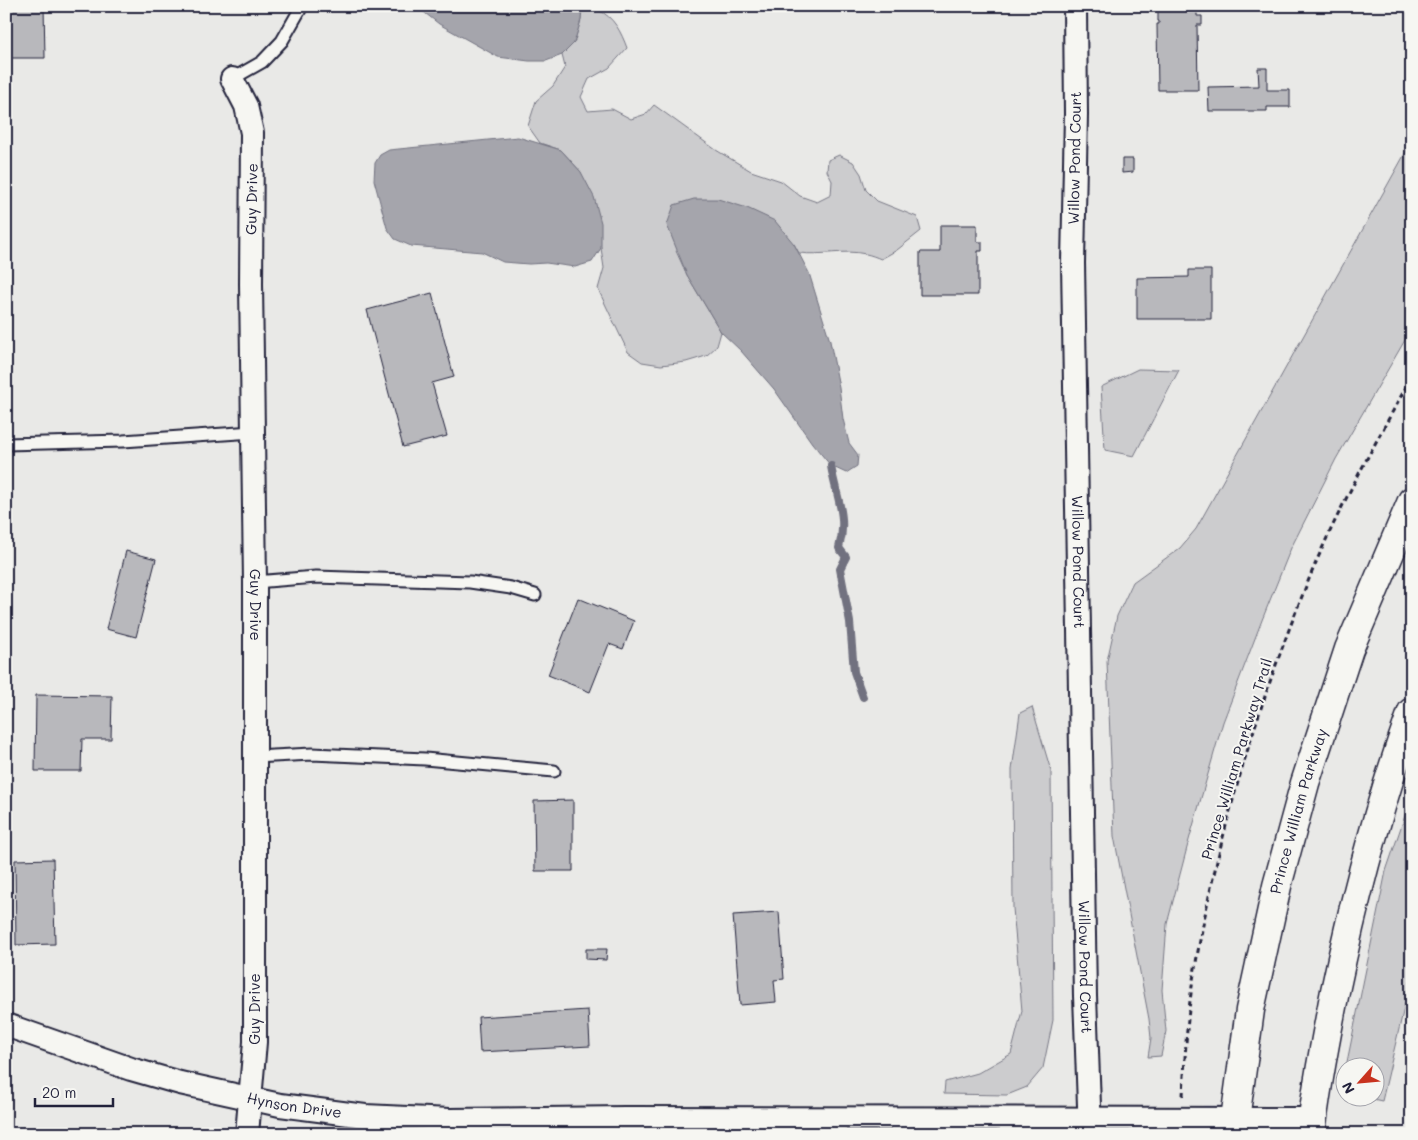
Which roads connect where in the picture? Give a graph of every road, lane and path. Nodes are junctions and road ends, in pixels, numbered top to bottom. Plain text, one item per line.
1 (302, 6) edge
2 (1076, 6) edge
3 (232, 78) joint
4 (1412, 376) edge
5 (253, 432) junction
6 (6, 444) edge
7 (1412, 501) edge
8 (255, 582) junction
9 (535, 595) dead end
10 (1412, 712) edge
11 (254, 757) junction
12 (554, 771) dead end
13 (6, 1026) edge
14 (1183, 1086) dead end
15 (251, 1099) junction
16 (1090, 1126) edge
17 (1234, 1127) edge
18 (1312, 1127) edge
19 (247, 1134) edge

1 - 3 lane
2 - 16 street, Willow Pond Court
3 - 5 street, Guy Drive
4 - 14 path, Prince William Parkway Trail
5 - 6 lane
5 - 8 street, Guy Drive
7 - 17 highway, Prince William Parkway
8 - 9 lane
8 - 11 street, Guy Drive
10 - 18 highway
11 - 12 lane
11 - 15 street, Guy Drive
13 - 15 street, Hynson Drive
15 - 16 street, Hynson Drive
15 - 19 street, Guy Drive
16 - 17 street, Hynson Drive
17 - 18 street, Hynson Drive

